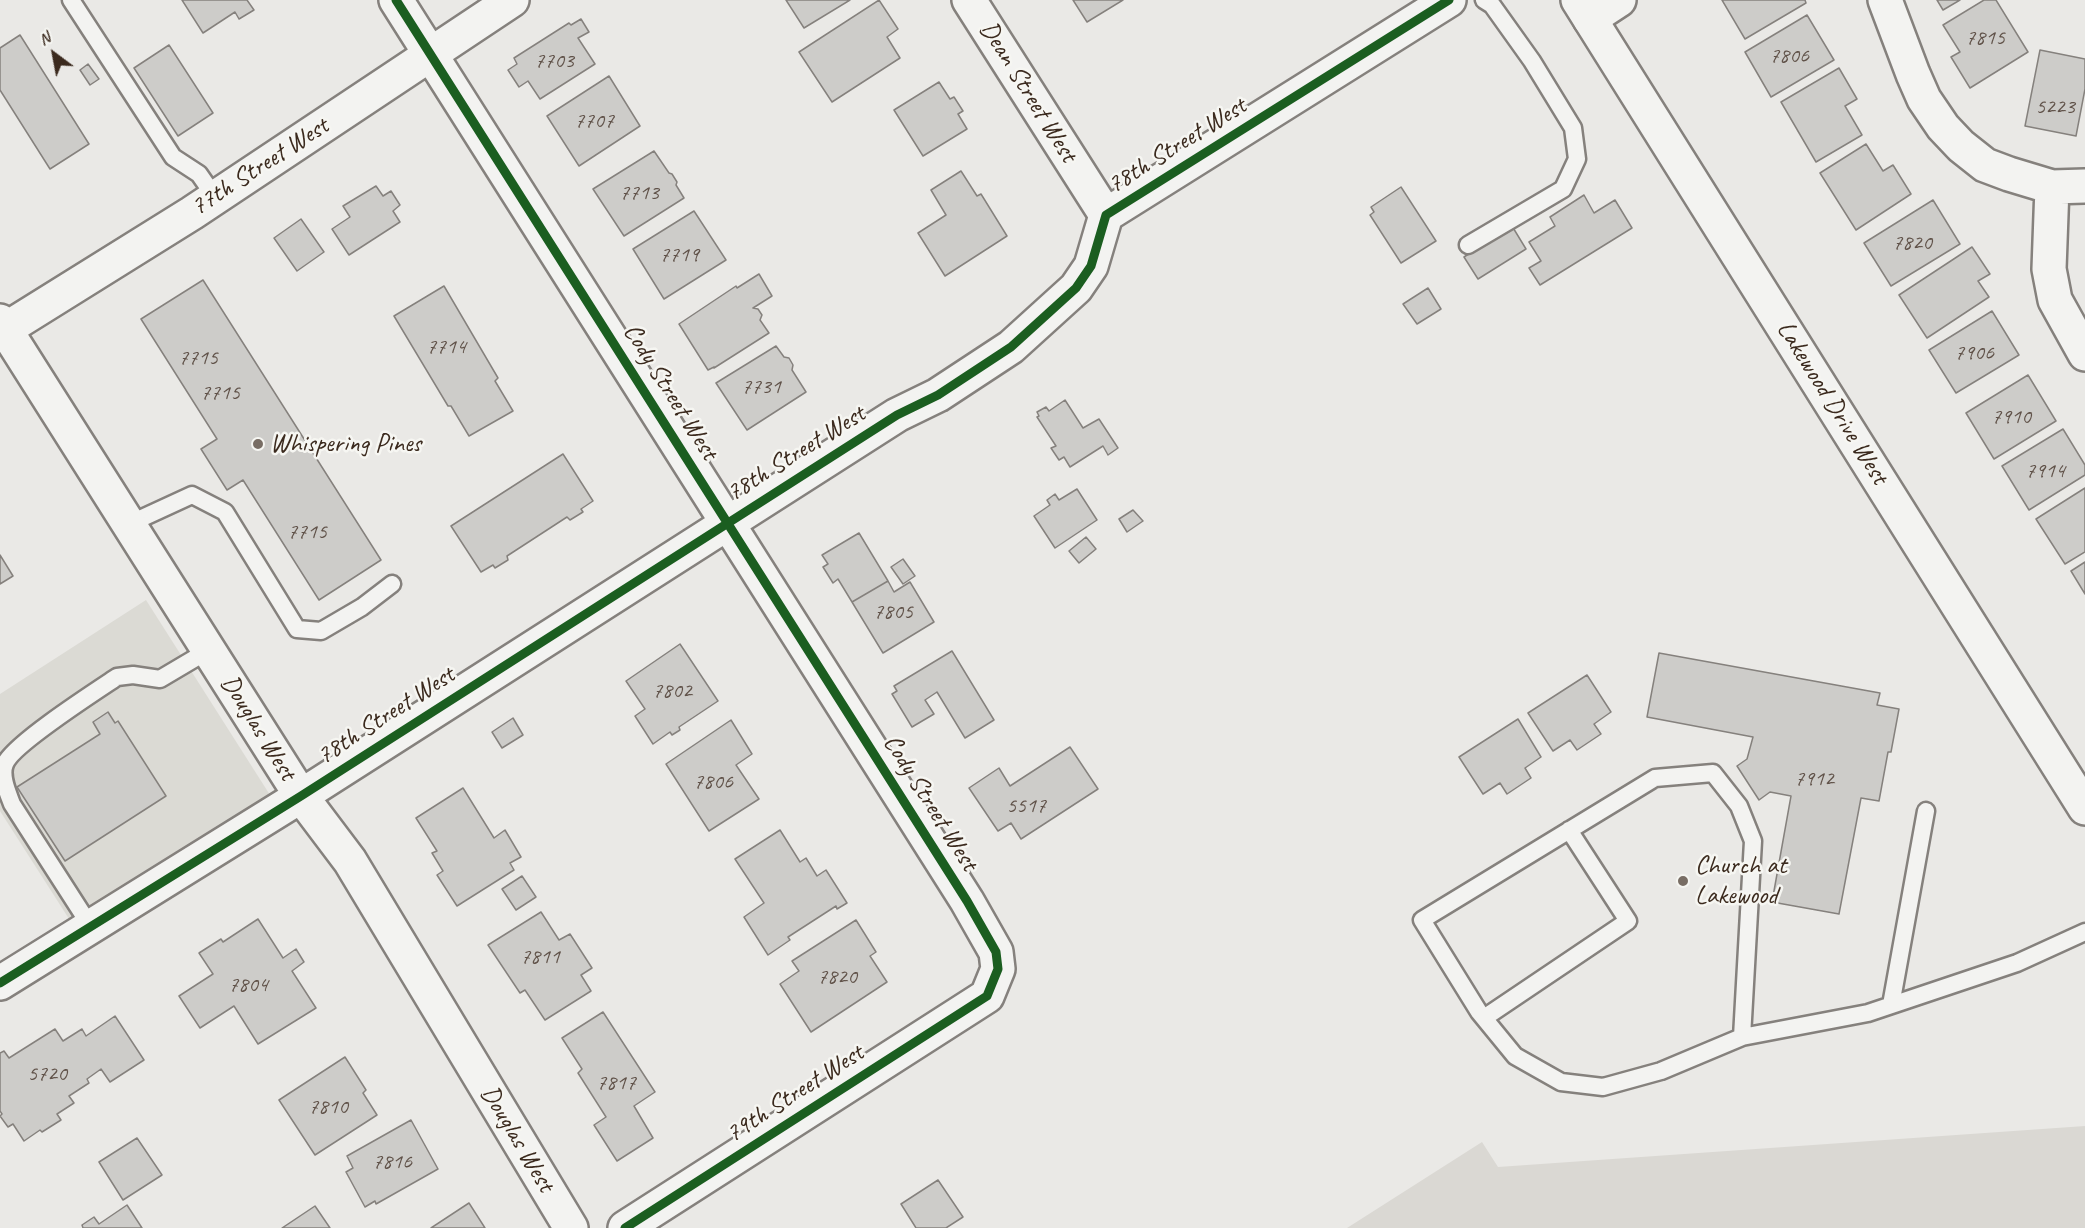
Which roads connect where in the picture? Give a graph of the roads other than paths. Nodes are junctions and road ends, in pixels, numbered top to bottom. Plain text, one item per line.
1 (72, 0) edge
2 (396, 0) edge
3 (512, 0) edge
4 (969, 0) edge
5 (1449, 0) edge
6 (1484, 0) edge
7 (1619, 0) edge
8 (1885, 0) edge
9 (1584, 9) edge
10 (431, 54) junction
11 (2085, 186) edge
12 (2052, 187) junction
13 (215, 197) junction
14 (1106, 215) junction
15 (1468, 245) dead end
16 (3, 325) edge
17 (2085, 354) edge
18 (728, 523) junction
19 (129, 524) junction
20 (392, 584) dead end
21 (209, 650) junction
22 (300, 796) junction
23 (2085, 807) edge
24 (1926, 811) dead end
25 (1569, 830) junction
26 (91, 927) junction
27 (2085, 932) edge
28 (0, 983) edge
29 (987, 996) joint
30 (1891, 1005) junction
31 (1484, 1018) junction
32 (1742, 1036) junction
33 (571, 1228) edge
34 (625, 1228) edge

1 - 13 lane
2 - 10 street, Cody Street West
3 - 10 street, 77th Street West
4 - 14 street, Dean Street West
5 - 14 street, 78th Street West
6 - 15 lane
7 - 9 street
8 - 12 street
9 - 23 street, Lakewood Drive West
10 - 13 street, 77th Street West
10 - 18 street, Cody Street West
11 - 12 street
12 - 17 street
13 - 16 street, 77th Street West
14 - 18 street, 78th Street West
16 - 19 street, Douglas West
18 - 22 street, 78th Street West
18 - 29 street, Cody Street West
19 - 20 lane
19 - 21 street, Douglas West
21 - 22 street, Douglas West
21 - 26 lane
22 - 26 street, 78th Street West
22 - 33 street, Douglas West
24 - 30 lane
25 - 31 lane
25 - 31 lane
25 - 32 lane
26 - 28 street, 78th Street West
27 - 30 lane
29 - 34 street, 79th Street West
30 - 32 lane
31 - 32 lane

